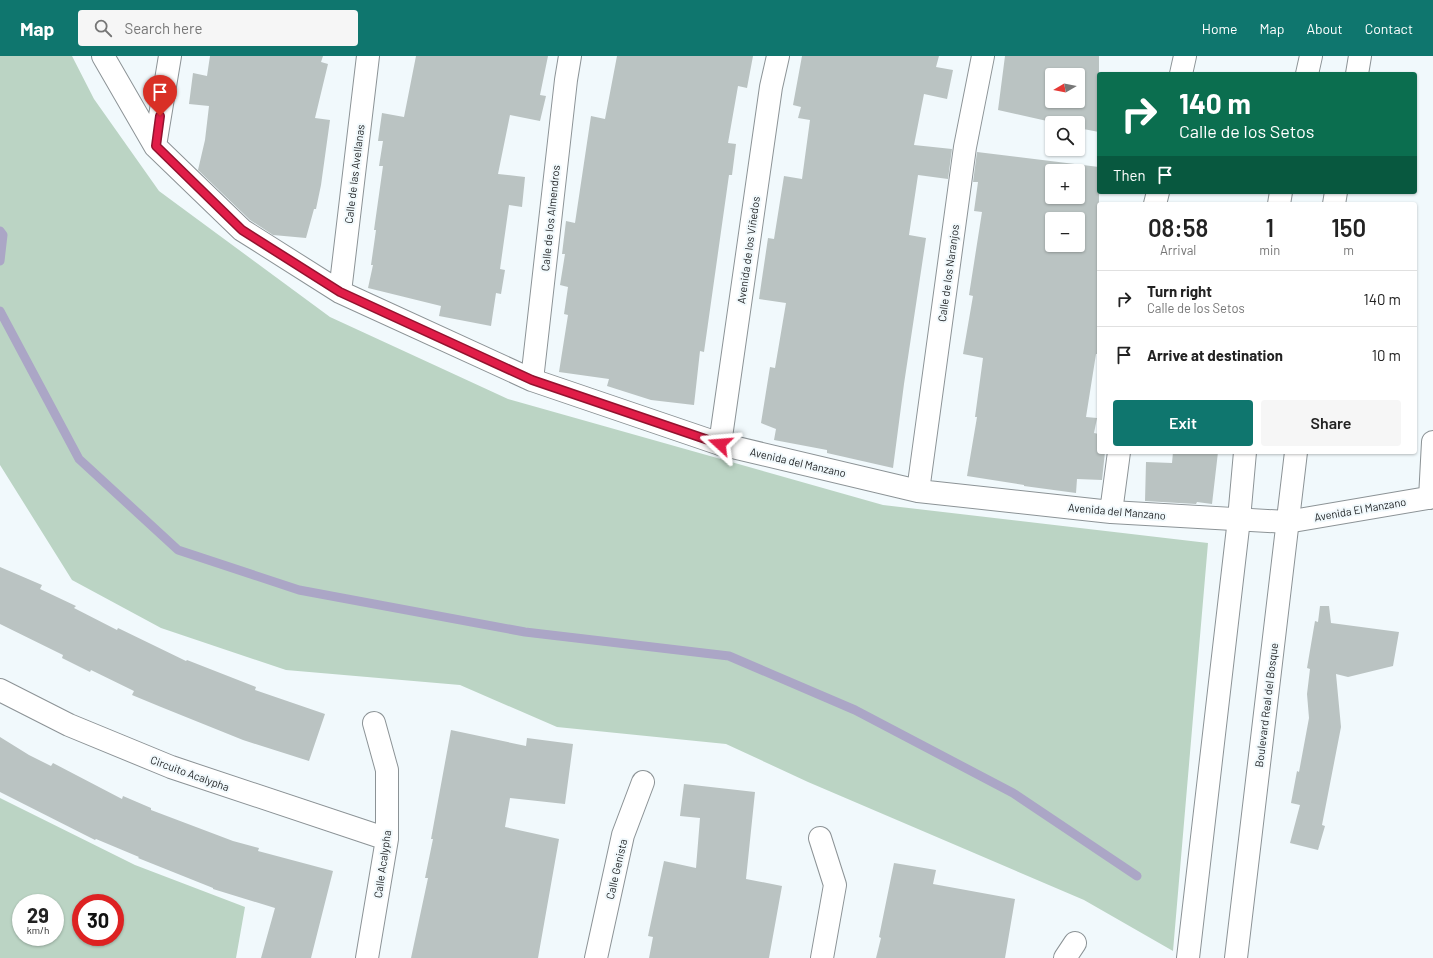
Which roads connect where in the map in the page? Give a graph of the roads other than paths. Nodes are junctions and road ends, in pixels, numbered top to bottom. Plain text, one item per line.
1 (103, 56) edge
2 (170, 56) edge
3 (368, 56) edge
4 (570, 56) edge
5 (778, 56) edge
6 (983, 56) edge
7 (1185, 56) edge
8 (1311, 56) edge
9 (1360, 56) edge
10 (1181, 72) edge
11 (1307, 72) edge
12 (1357, 72) edge
13 (156, 146) junction
14 (340, 292) junction
15 (532, 380) junction
16 (1433, 442) edge
17 (720, 444) junction
18 (1119, 454) edge
19 (1245, 454) edge
20 (1296, 454) edge
21 (918, 491) junction
22 (1432, 497) edge
23 (1111, 512) junction
24 (1238, 519) junction
25 (1288, 522) junction
26 (0, 690) edge
27 (374, 723) dead end
28 (643, 782) dead end
29 (820, 838) dead end
30 (387, 839) junction
31 (367, 958) edge
32 (596, 958) edge
33 (822, 958) edge
34 (1188, 958) edge
35 (1236, 958) edge

1 - 13 street, Avenida del Manzano
2 - 13 street
3 - 14 street, Calle de las Avellanas
4 - 15 street, Calle de los Almendros
5 - 17 street, Avenida de los Viñedos
6 - 21 street, Calle de los Naranjos
7 - 10 street
8 - 11 street
9 - 12 street
13 - 14 street, Avenida del Manzano
14 - 15 street, Avenida del Manzano
15 - 17 street, Avenida del Manzano
16 - 22 street
17 - 21 street, Avenida del Manzano
18 - 23 street
19 - 24 street
20 - 25 street, Boulevard Real del Bosque
21 - 23 street, Avenida del Manzano
22 - 25 street, Avenida El Manzano
23 - 24 street, Avenida del Manzano
24 - 25 street, Avenida del Manzano
24 - 34 street
25 - 35 street, Boulevard Real del Bosque
26 - 30 street, Circuito Acalypha
27 - 30 street, Calle Acalypha
28 - 32 street, Calle Genista
29 - 33 street
30 - 31 street, Calle Acalypha

